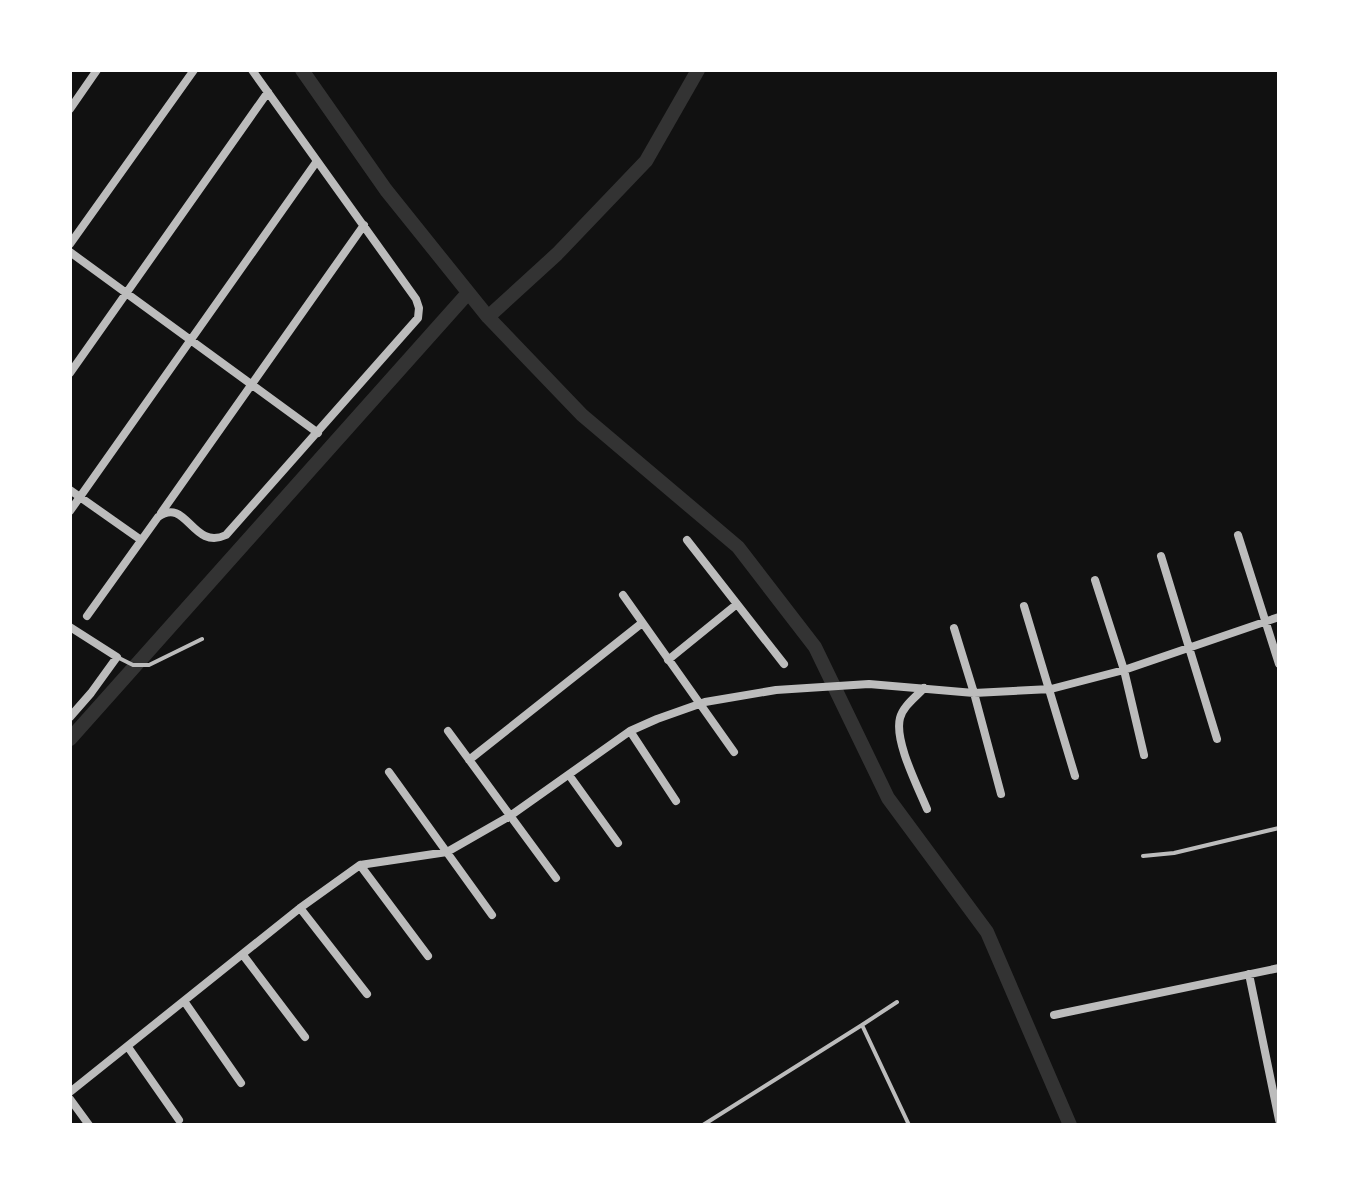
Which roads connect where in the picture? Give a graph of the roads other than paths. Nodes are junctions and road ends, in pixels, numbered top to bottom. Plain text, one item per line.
1 (97, 70) edge
2 (194, 70) edge
3 (252, 70) edge
4 (268, 92) junction
5 (70, 109) edge
6 (317, 161) junction
7 (364, 225) junction
8 (70, 244) edge
9 (70, 252) edge
10 (125, 295) junction
11 (190, 341) junction
12 (70, 373) edge
13 (251, 385) junction
14 (318, 433) junction
15 (70, 490) edge
16 (80, 497) junction
17 (70, 511) edge
18 (158, 517) junction
19 (1238, 535) dead end
20 (141, 540) junction
21 (687, 540) dead end
22 (1161, 556) dead end
23 (1095, 580) dead end
24 (623, 595) dead end
25 (737, 604) junction
26 (1024, 606) dead end
27 (87, 616) dead end
28 (1279, 617) edge
29 (642, 623) junction
30 (1266, 623) junction
31 (70, 627) edge
32 (954, 628) dead end
33 (202, 639) dead end
34 (1191, 647) junction
35 (117, 657) junction
36 (668, 660) junction
37 (784, 664) dead end
38 (1279, 664) edge
39 (1124, 670) junction
40 (924, 688) junction
41 (1051, 689) junction
42 (974, 693) junction
43 (700, 704) junction
44 (70, 717) edge
45 (448, 731) dead end
46 (630, 731) junction
47 (1217, 739) dead end
48 (734, 752) dead end
49 (1144, 755) dead end
50 (469, 760) junction
51 (389, 772) dead end
52 (569, 775) junction
53 (1075, 776) dead end
54 (1001, 794) dead end
55 (676, 801) dead end
56 (927, 809) dead end
57 (510, 816) junction
58 (1279, 828) edge
59 (618, 843) dead end
60 (447, 852) junction
61 (1143, 856) dead end
62 (360, 865) junction
63 (556, 878) dead end
64 (300, 908) junction
65 (492, 915) dead end
66 (243, 955) junction
67 (428, 956) dead end
68 (1279, 968) edge
69 (1249, 974) junction
70 (367, 994) dead end
71 (184, 1001) junction
72 (897, 1002) dead end
73 (1054, 1015) dead end
74 (862, 1025) junction
75 (305, 1037) dead end
76 (128, 1047) junction
77 (241, 1083) dead end
78 (70, 1092) edge
79 (70, 1099) edge
80 (179, 1120) dead end
81 (1279, 1120) edge
82 (89, 1125) edge
83 (703, 1125) edge
84 (909, 1125) edge

1 - 5 street
2 - 8 street
3 - 4 street
4 - 6 street
4 - 10 street
6 - 7 street
6 - 11 street
7 - 13 street
7 - 14 street
9 - 10 street
10 - 11 street
10 - 12 street
11 - 13 street
11 - 16 street
13 - 14 street
13 - 18 street
14 - 18 street
15 - 16 street
16 - 17 street
16 - 20 street
18 - 20 street
19 - 30 street
20 - 27 street
21 - 25 street
22 - 34 street
23 - 39 street
24 - 29 street
25 - 36 street
25 - 37 street
26 - 41 street
28 - 30 street
29 - 36 street
29 - 50 street
30 - 34 street
30 - 38 street
31 - 35 street
32 - 42 street
33 - 35 lane
34 - 39 street
34 - 47 street
35 - 44 street
36 - 43 street
39 - 41 street
39 - 49 street
40 - 42 street
40 - 43 street
40 - 56 street
41 - 42 street
41 - 53 street
42 - 54 street
43 - 46 street
43 - 48 street
45 - 50 street
46 - 52 street
46 - 55 street
50 - 57 street
51 - 60 street
52 - 57 street
52 - 59 street
57 - 60 street
57 - 63 street
58 - 61 lane
60 - 62 street
60 - 65 street
62 - 64 street
62 - 67 street
64 - 66 street
64 - 70 street
66 - 71 street
66 - 75 street
68 - 69 street
69 - 73 street
69 - 81 street
71 - 76 street
71 - 77 street
72 - 74 lane
74 - 83 lane
74 - 84 lane
76 - 78 street
76 - 80 street
79 - 82 street

